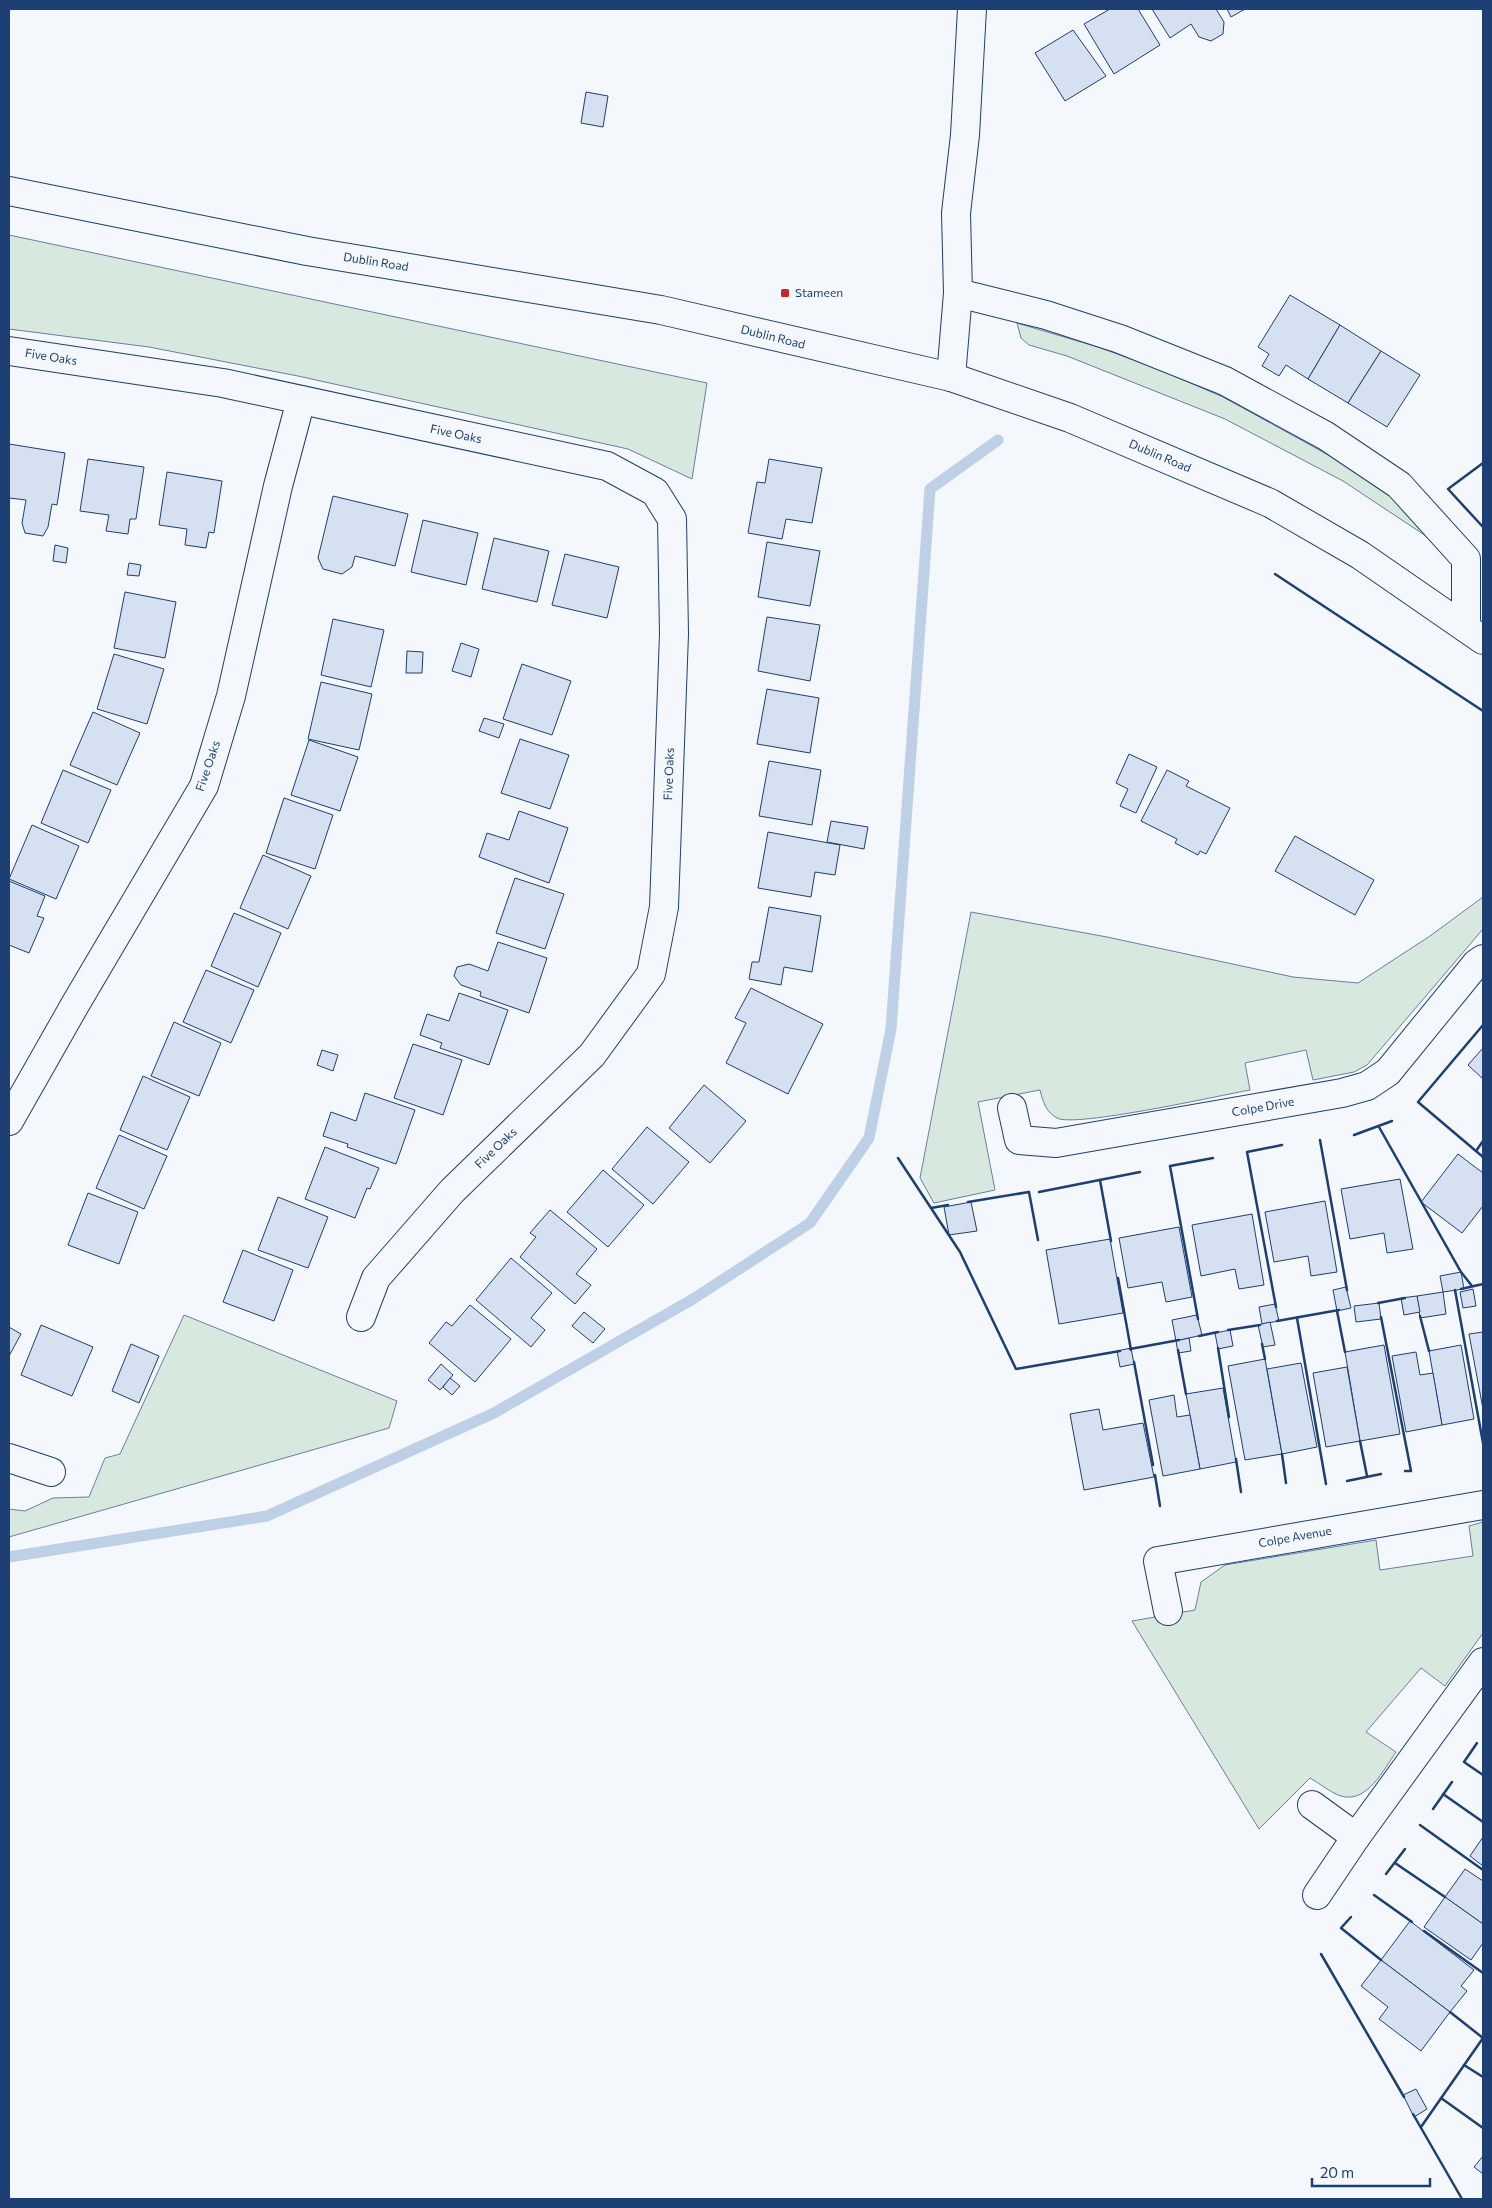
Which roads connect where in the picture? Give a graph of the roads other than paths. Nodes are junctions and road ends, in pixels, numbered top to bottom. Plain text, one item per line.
1 (972, 9) edge
2 (9, 191) edge
3 (958, 293) junction
4 (9, 351) edge
5 (951, 377) junction
6 (300, 400) junction
7 (1475, 634) edge
8 (1483, 959) edge
9 (1012, 1108) dead end
10 (9, 1121) edge
11 (361, 1317) dead end
12 (9, 1458) edge
13 (51, 1472) dead end
14 (1483, 1504) edge
15 (1168, 1612) dead end
16 (1483, 1662) edge
17 (1312, 1805) dead end
18 (1356, 1837) junction
19 (1317, 1895) dead end

1 - 3 street
2 - 5 street, Dublin Road
3 - 5 street
3 - 7 street
4 - 6 street, Five Oaks
5 - 7 street, Dublin Road
6 - 10 street, Five Oaks
6 - 11 street, Five Oaks
8 - 9 street, Colpe Drive
12 - 13 street
14 - 15 street, Colpe Avenue
16 - 18 street
17 - 18 street
18 - 19 street

